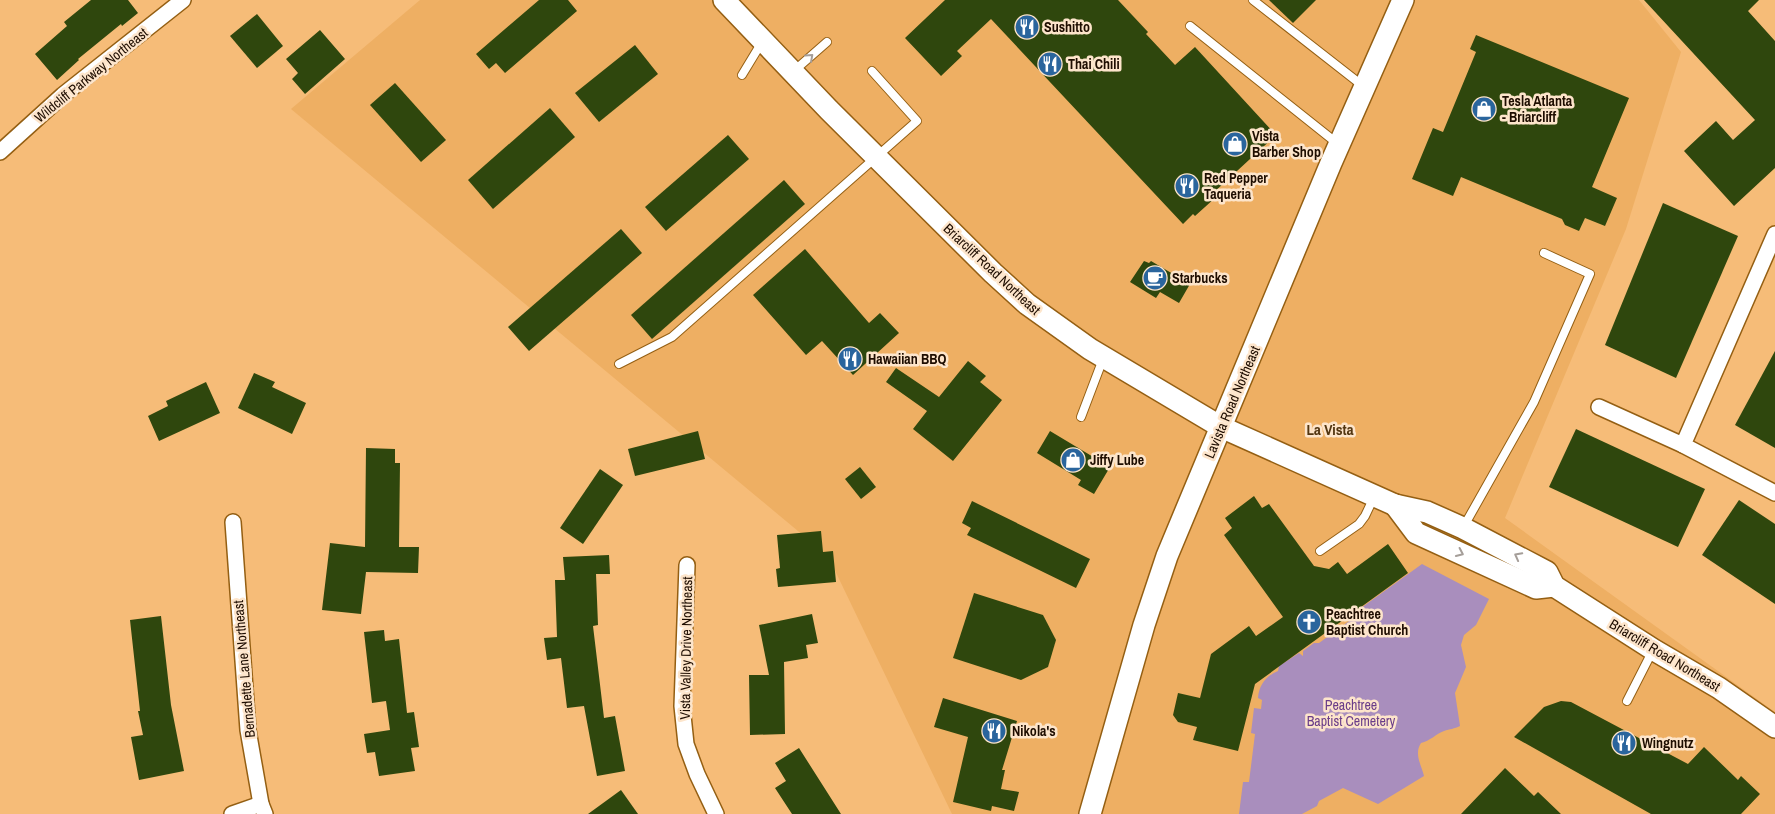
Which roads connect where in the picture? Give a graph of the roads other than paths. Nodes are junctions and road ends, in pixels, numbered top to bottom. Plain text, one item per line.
1 (183, 0) edge
2 (724, 0) edge
3 (1253, 0) edge
4 (1403, 0) edge
5 (1190, 26) dead end
6 (763, 41) junction
7 (827, 42) dead end
8 (872, 71) dead end
9 (793, 72) junction
10 (742, 75) dead end
11 (1364, 88) junction
12 (1339, 145) junction
13 (0, 152) edge
14 (876, 157) junction
15 (1775, 234) edge
16 (1544, 252) dead end
17 (1104, 358) junction
18 (619, 364) dead end
19 (1599, 407) dead end
20 (1081, 417) dead end
21 (1221, 427) junction
22 (1683, 445) junction
23 (1775, 493) edge
24 (1374, 496) junction
25 (1395, 505) junction
26 (232, 522) dead end
27 (1463, 528) junction
28 (1320, 551) dead end
29 (687, 565) dead end
30 (1554, 586) junction
31 (1654, 650) junction
32 (1627, 701) dead end
33 (1775, 727) edge
34 (263, 809) edge
35 (232, 814) edge
36 (716, 814) edge
37 (1090, 814) edge

1 - 13 street, Wildcliff Parkway Northeast
2 - 6 main road, Briarcliff Road Northeast
3 - 11 lane
4 - 11 main road, Lavista Road Northeast
5 - 12 lane
6 - 9 main road, Briarcliff Road Northeast
6 - 10 lane
9 -> 7 lane
8 - 14 lane
9 - 14 main road, Briarcliff Road Northeast
11 - 12 main road, Lavista Road Northeast
12 - 21 main road, Lavista Road Northeast
14 - 17 main road, Briarcliff Road Northeast
14 - 18 lane
15 - 22 street
16 - 27 lane
17 - 20 lane
17 - 21 main road, Briarcliff Road Northeast
19 - 22 street
21 - 24 main road, Briarcliff Road Northeast
21 - 37 main road, Lavista Road Northeast
22 - 23 street
24 - 25 main road, Briarcliff Road Northeast
24 - 28 lane
25 - 27 main road, Briarcliff Road Northeast
25 -> 30 main road, Briarcliff Road Northeast
26 - 34 street, Bernadette Lane Northeast
30 -> 27 main road, Briarcliff Road Northeast
29 - 36 street, Vista Valley Drive Northeast
30 - 31 main road, Briarcliff Road Northeast
31 - 32 lane
31 - 33 main road, Briarcliff Road Northeast
34 - 35 street

